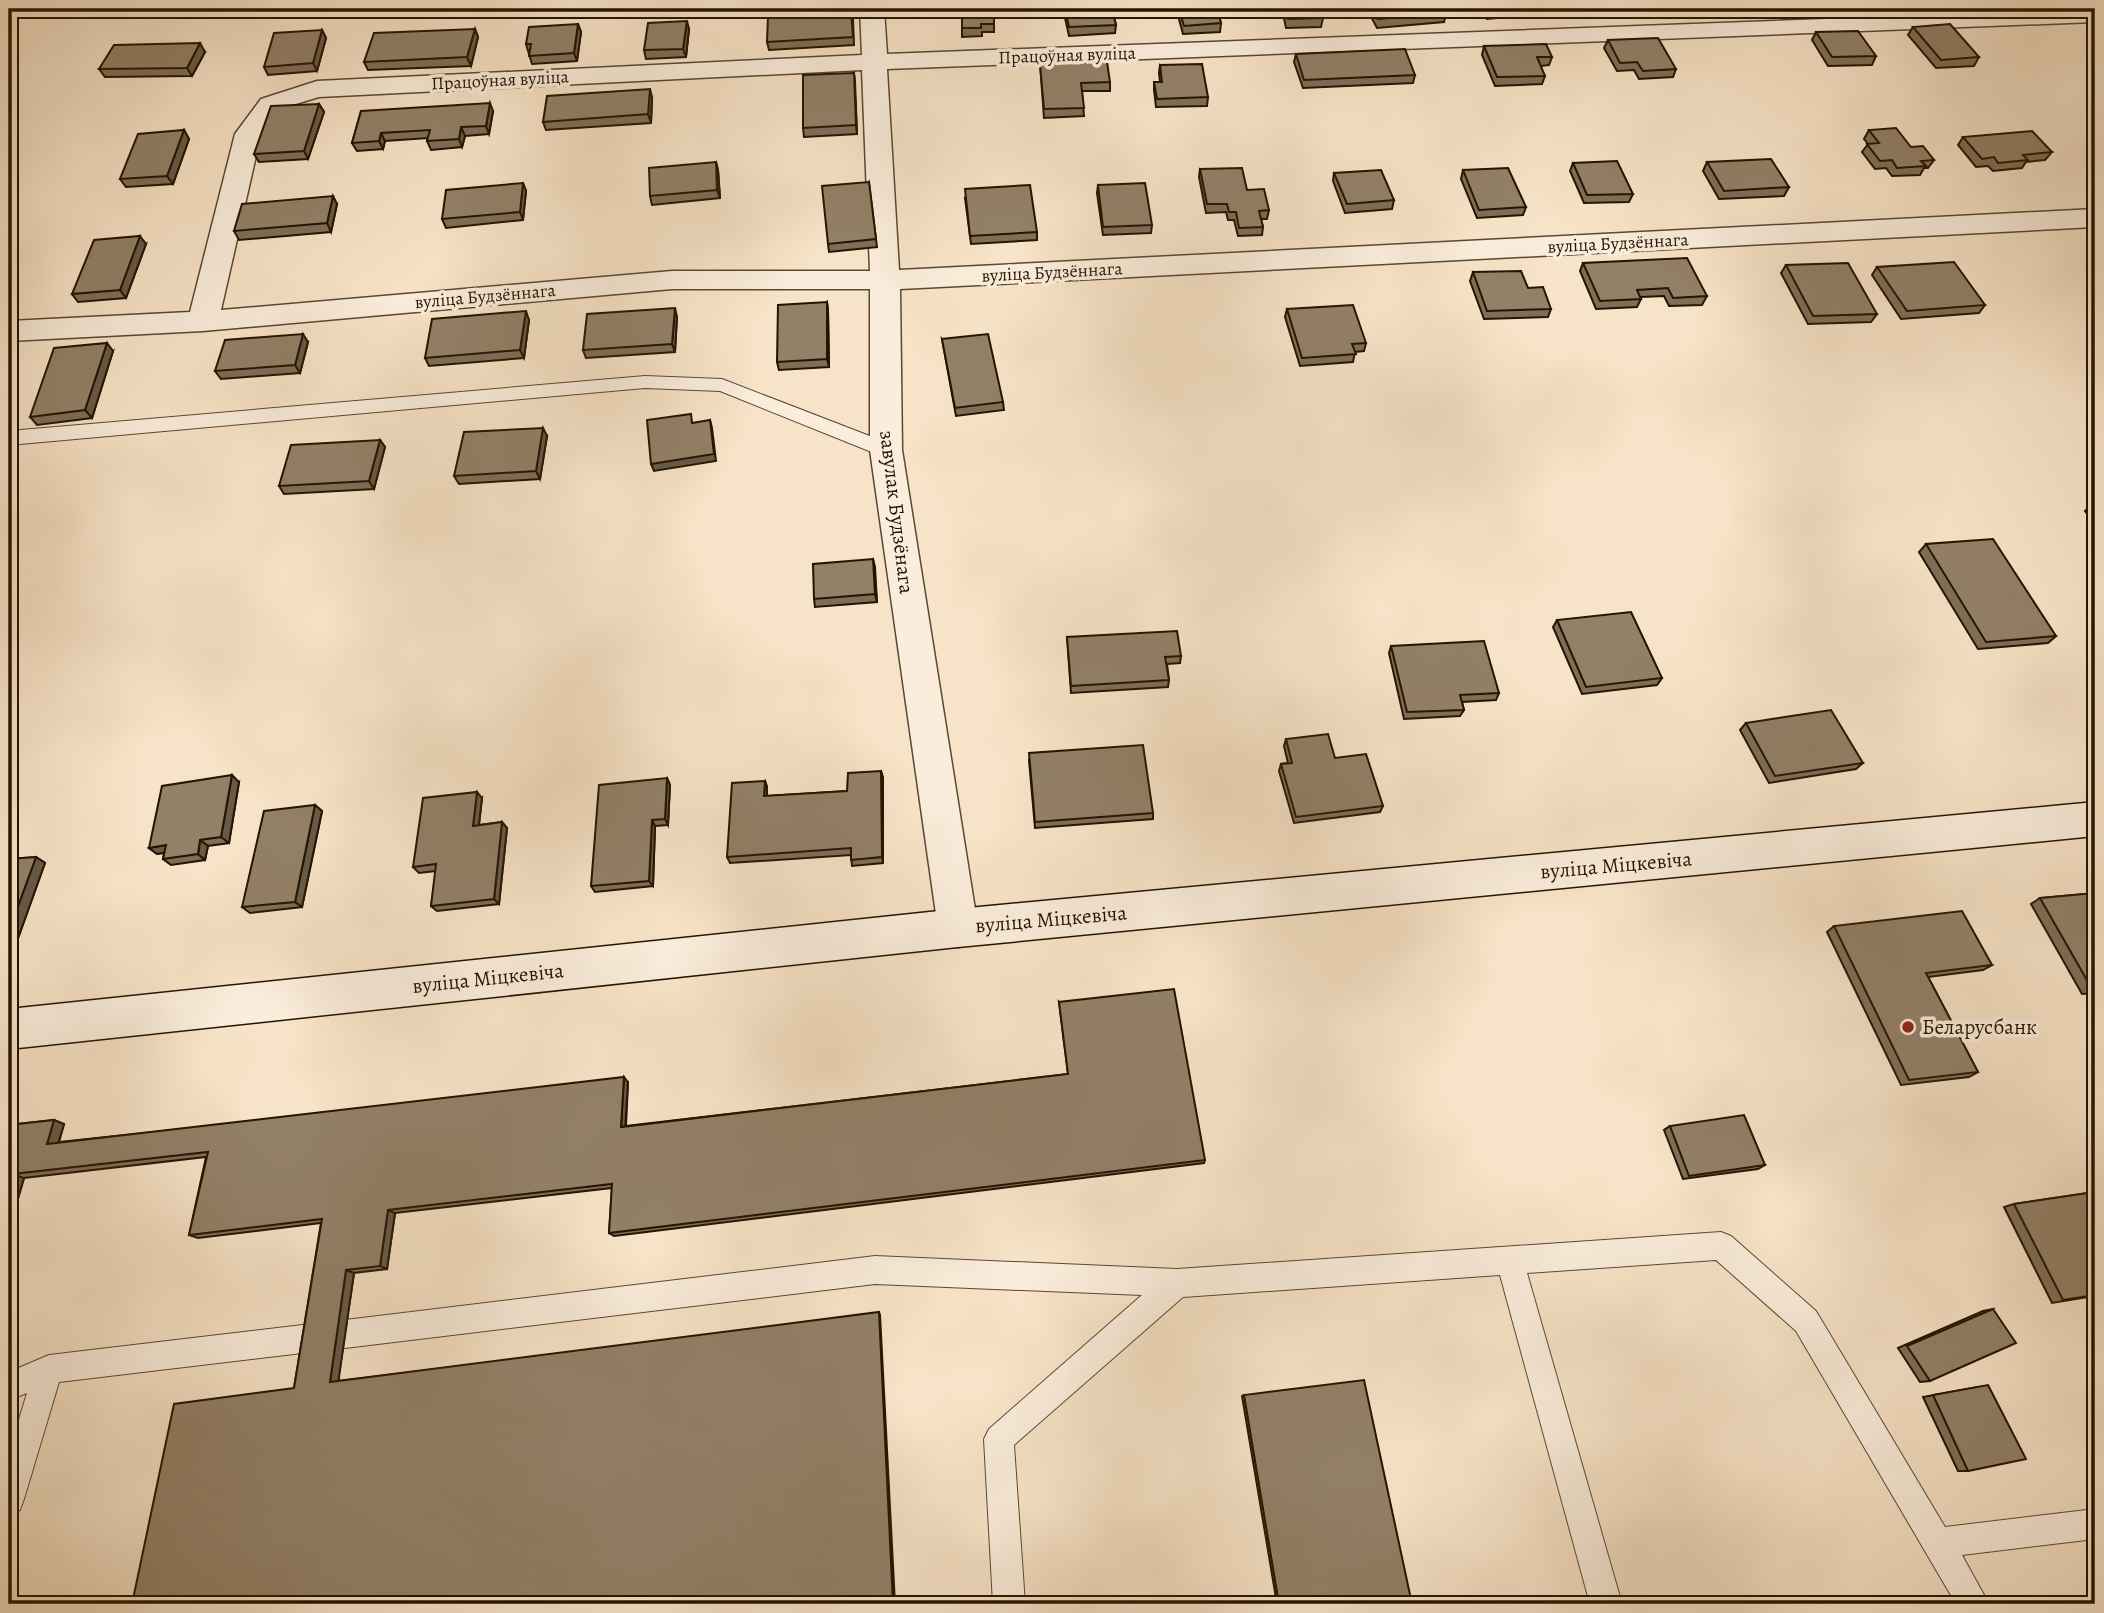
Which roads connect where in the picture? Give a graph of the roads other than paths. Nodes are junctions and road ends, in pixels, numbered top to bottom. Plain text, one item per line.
1 (872, 9) edge
2 (2095, 15) edge
3 (876, 62) junction
4 (2095, 218) edge
5 (885, 280) junction
6 (203, 320) junction
7 (9, 331) edge
8 (9, 438) edge
9 (886, 450) junction
10 (2095, 819) edge
11 (958, 928) junction
12 (9, 1029) edge
13 (1510, 1261) junction
14 (1177, 1283) junction
15 (345, 1334) dead end
16 (311, 1338) edge
17 (49, 1369) junction
18 (9, 1386) edge
19 (9, 1499) edge
20 (2095, 1524) edge
21 (1938, 1543) junction
22 (1009, 1604) edge
23 (1606, 1604) edge
24 (1973, 1604) edge

1 - 3 street, завулак Будзёнага
2 - 3 street, Працоўная вуліца
3 - 5 street, завулак Будзёнага
3 - 6 street, Працоўная вуліца
4 - 5 street, вуліца Будзённага
5 - 6 street, вуліца Будзённага
5 - 9 street, завулак Будзёнага
6 - 7 street, вуліца Будзённага
8 - 9 lane
9 - 11 street, завулак Будзёнага
10 - 11 street, вуліца Міцкевіча
11 - 12 street, вуліца Міцкевіча
13 - 14 lane
13 - 21 lane
13 - 23 lane
14 - 15 lane
14 - 22 lane
16 - 17 lane
17 - 18 lane
17 - 19 lane
20 - 21 lane
21 - 24 lane

